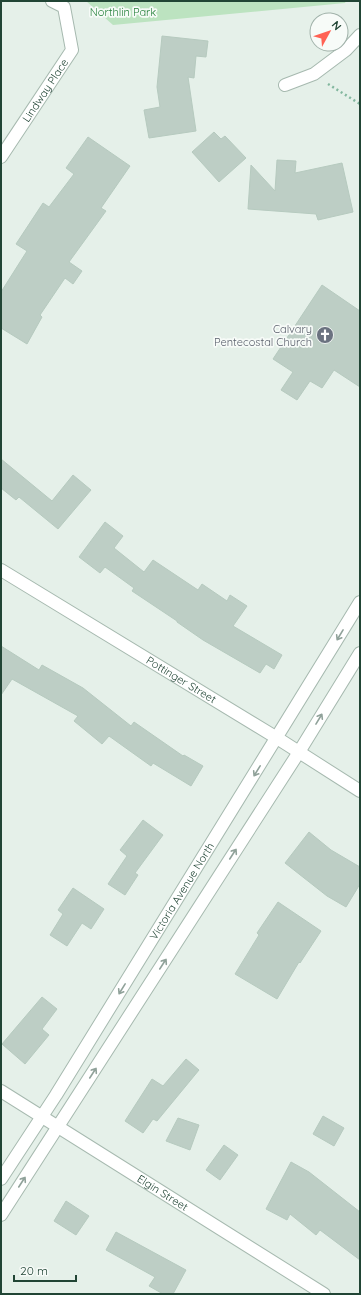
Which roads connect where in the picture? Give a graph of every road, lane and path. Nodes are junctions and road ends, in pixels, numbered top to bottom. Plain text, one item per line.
1 (52, 1) edge
2 (360, 35) edge
3 (314, 74) junction
4 (285, 85) dead end
5 (360, 104) edge
6 (1, 157) edge
7 (1, 570) edge
8 (360, 602) edge
9 (360, 653) edge
10 (277, 738) junction
11 (299, 752) junction
12 (360, 791) edge
13 (1, 1091) edge
14 (42, 1116) junction
15 (58, 1127) junction
16 (1, 1179) edge
17 (1, 1215) edge
18 (324, 1294) edge

1 - 6 street, Lindway Place
2 - 3 street
3 - 4 street
3 - 5 path
7 - 10 street, Pottinger Street
8 -> 10 street, Victoria Avenue North
11 -> 9 street, Victoria Avenue North
10 - 11 street, Pottinger Street
10 -> 14 street, Victoria Avenue North
11 - 12 street, Pottinger Street
15 -> 11 street, Victoria Avenue North
13 - 14 street, Elgin Street
14 - 15 street, Elgin Street
14 - 16 street, Victoria Avenue North
17 -> 15 street, Victoria Avenue North
15 - 18 street, Elgin Street

